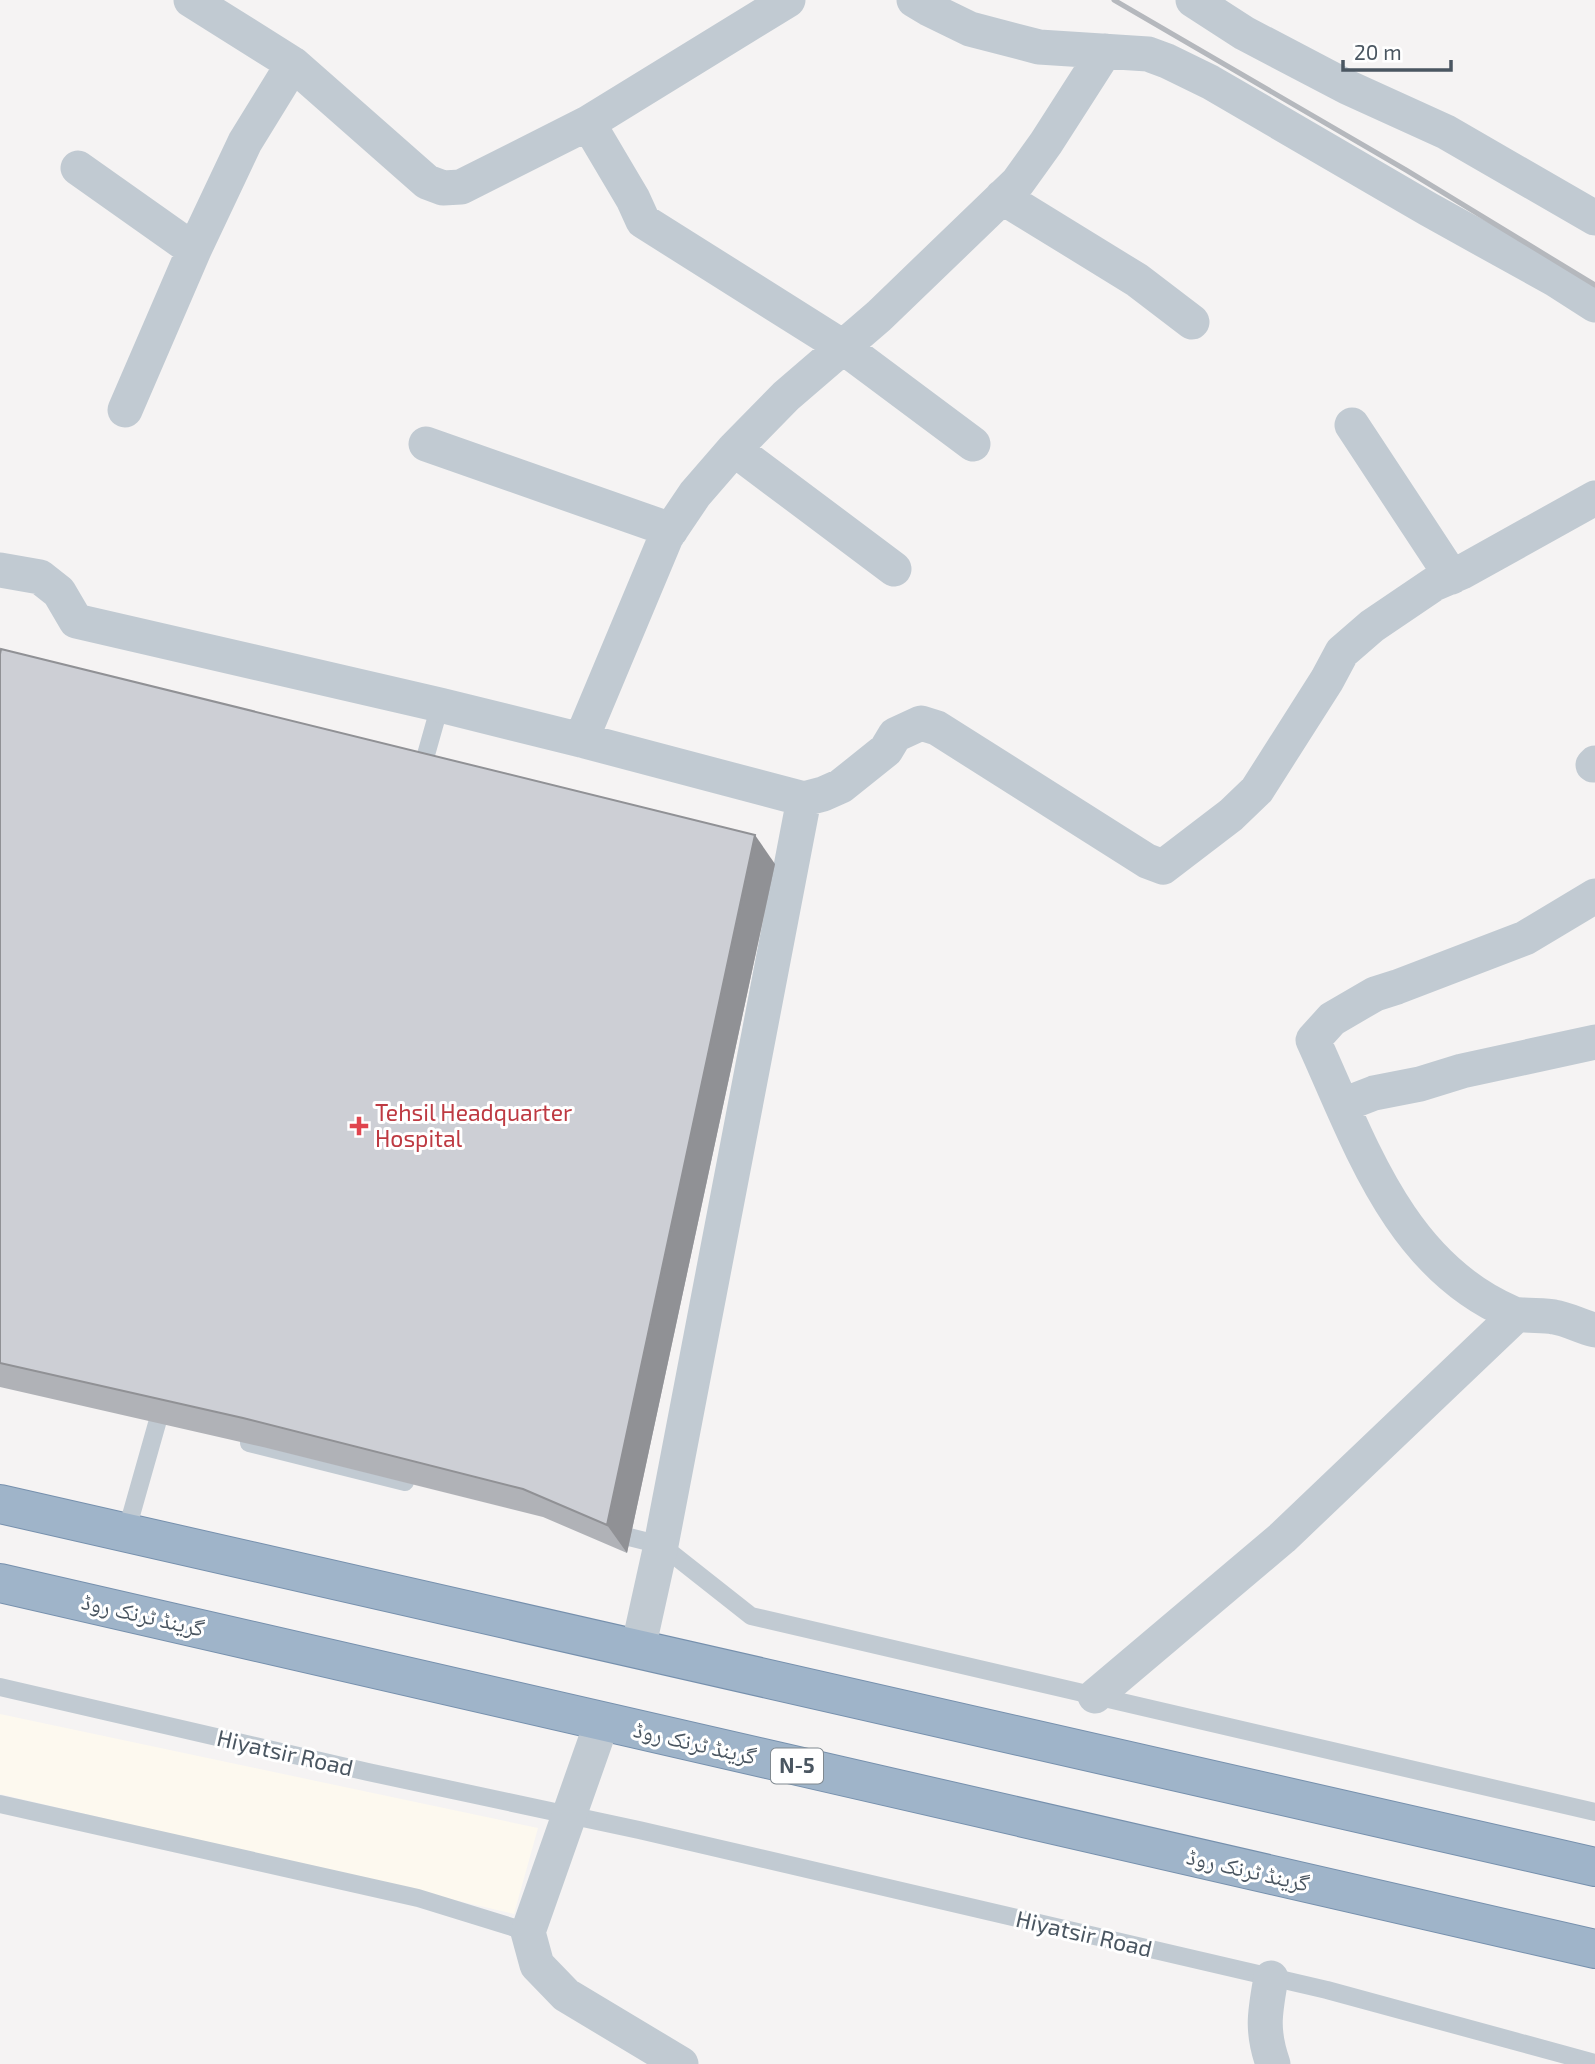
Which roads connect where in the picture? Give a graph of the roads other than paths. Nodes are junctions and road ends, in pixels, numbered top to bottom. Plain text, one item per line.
1 (191, 0) edge
2 (788, 0) edge
3 (914, 0) edge
4 (1193, 0) edge
5 (1105, 51) junction
6 (293, 64) junction
7 (588, 123) junction
8 (78, 168) dead end
9 (1002, 197) junction
10 (1595, 218) edge
11 (194, 250) junction
12 (1595, 305) edge
13 (1192, 322) dead end
14 (844, 347) junction
15 (125, 410) dead end
16 (1352, 425) dead end
17 (426, 443) dead end
18 (973, 444) dead end
19 (734, 449) junction
20 (1595, 498) edge
21 (671, 530) junction
22 (894, 569) dead end
23 (0, 570) edge
24 (1452, 577) junction
25 (440, 705) junction
26 (581, 740) junction
27 (414, 799) edge
28 (804, 799) junction
29 (1595, 896) edge
30 (1595, 1042) edge
31 (1343, 1105) junction
32 (1516, 1315) junction
33 (1595, 1330) edge
34 (158, 1420) edge
35 (237, 1440) edge
36 (416, 1485) edge
37 (0, 1504) edge
38 (593, 1528) edge
39 (126, 1532) junction
40 (661, 1545) junction
41 (0, 1583) edge
42 (638, 1649) junction
43 (0, 1687) edge
44 (1096, 1696) junction
45 (602, 1722) junction
46 (0, 1804) edge
47 (1595, 1812) edge
48 (570, 1815) junction
49 (1595, 1867) edge
50 (528, 1932) junction
51 (1595, 1949) edge
52 (1270, 1978) junction
53 (638, 2056) edge
54 (1595, 2063) edge
55 (681, 2064) edge
56 (1273, 2064) edge

1 - 6 street
2 - 7 street
3 - 5 street
4 - 10 street
5 - 9 street
5 - 12 street
6 - 7 street
6 - 11 street
7 - 14 street
8 - 11 street
9 - 13 street
9 - 14 street
11 - 15 street
14 - 18 street
14 - 19 street
16 - 24 street
17 - 21 street
19 - 21 street
19 - 22 street
20 - 24 street
21 - 26 street
23 - 25 street
24 - 28 street
25 - 26 street
25 - 27 lane
26 - 28 street
28 - 40 street
29 - 31 street
30 - 31 street
31 - 32 street
32 - 33 street
32 - 44 street
34 - 39 lane
35 - 36 lane
37 - 39 highway
38 - 40 lane
39 - 42 highway
40 - 42 street
40 - 44 lane
41 - 45 highway, گرینڈ ٹرنک روڈ / N-5
42 - 49 highway
43 - 48 lane, Hiyatsir Road
44 - 47 lane
45 - 48 street
45 - 51 highway, گرینڈ ٹرنک روڈ / N-5
46 - 50 lane
48 - 50 street
48 - 52 lane, Hiyatsir Road
50 - 53 street
52 - 54 lane, Hiyatsir Road
52 - 56 street
53 - 55 street

